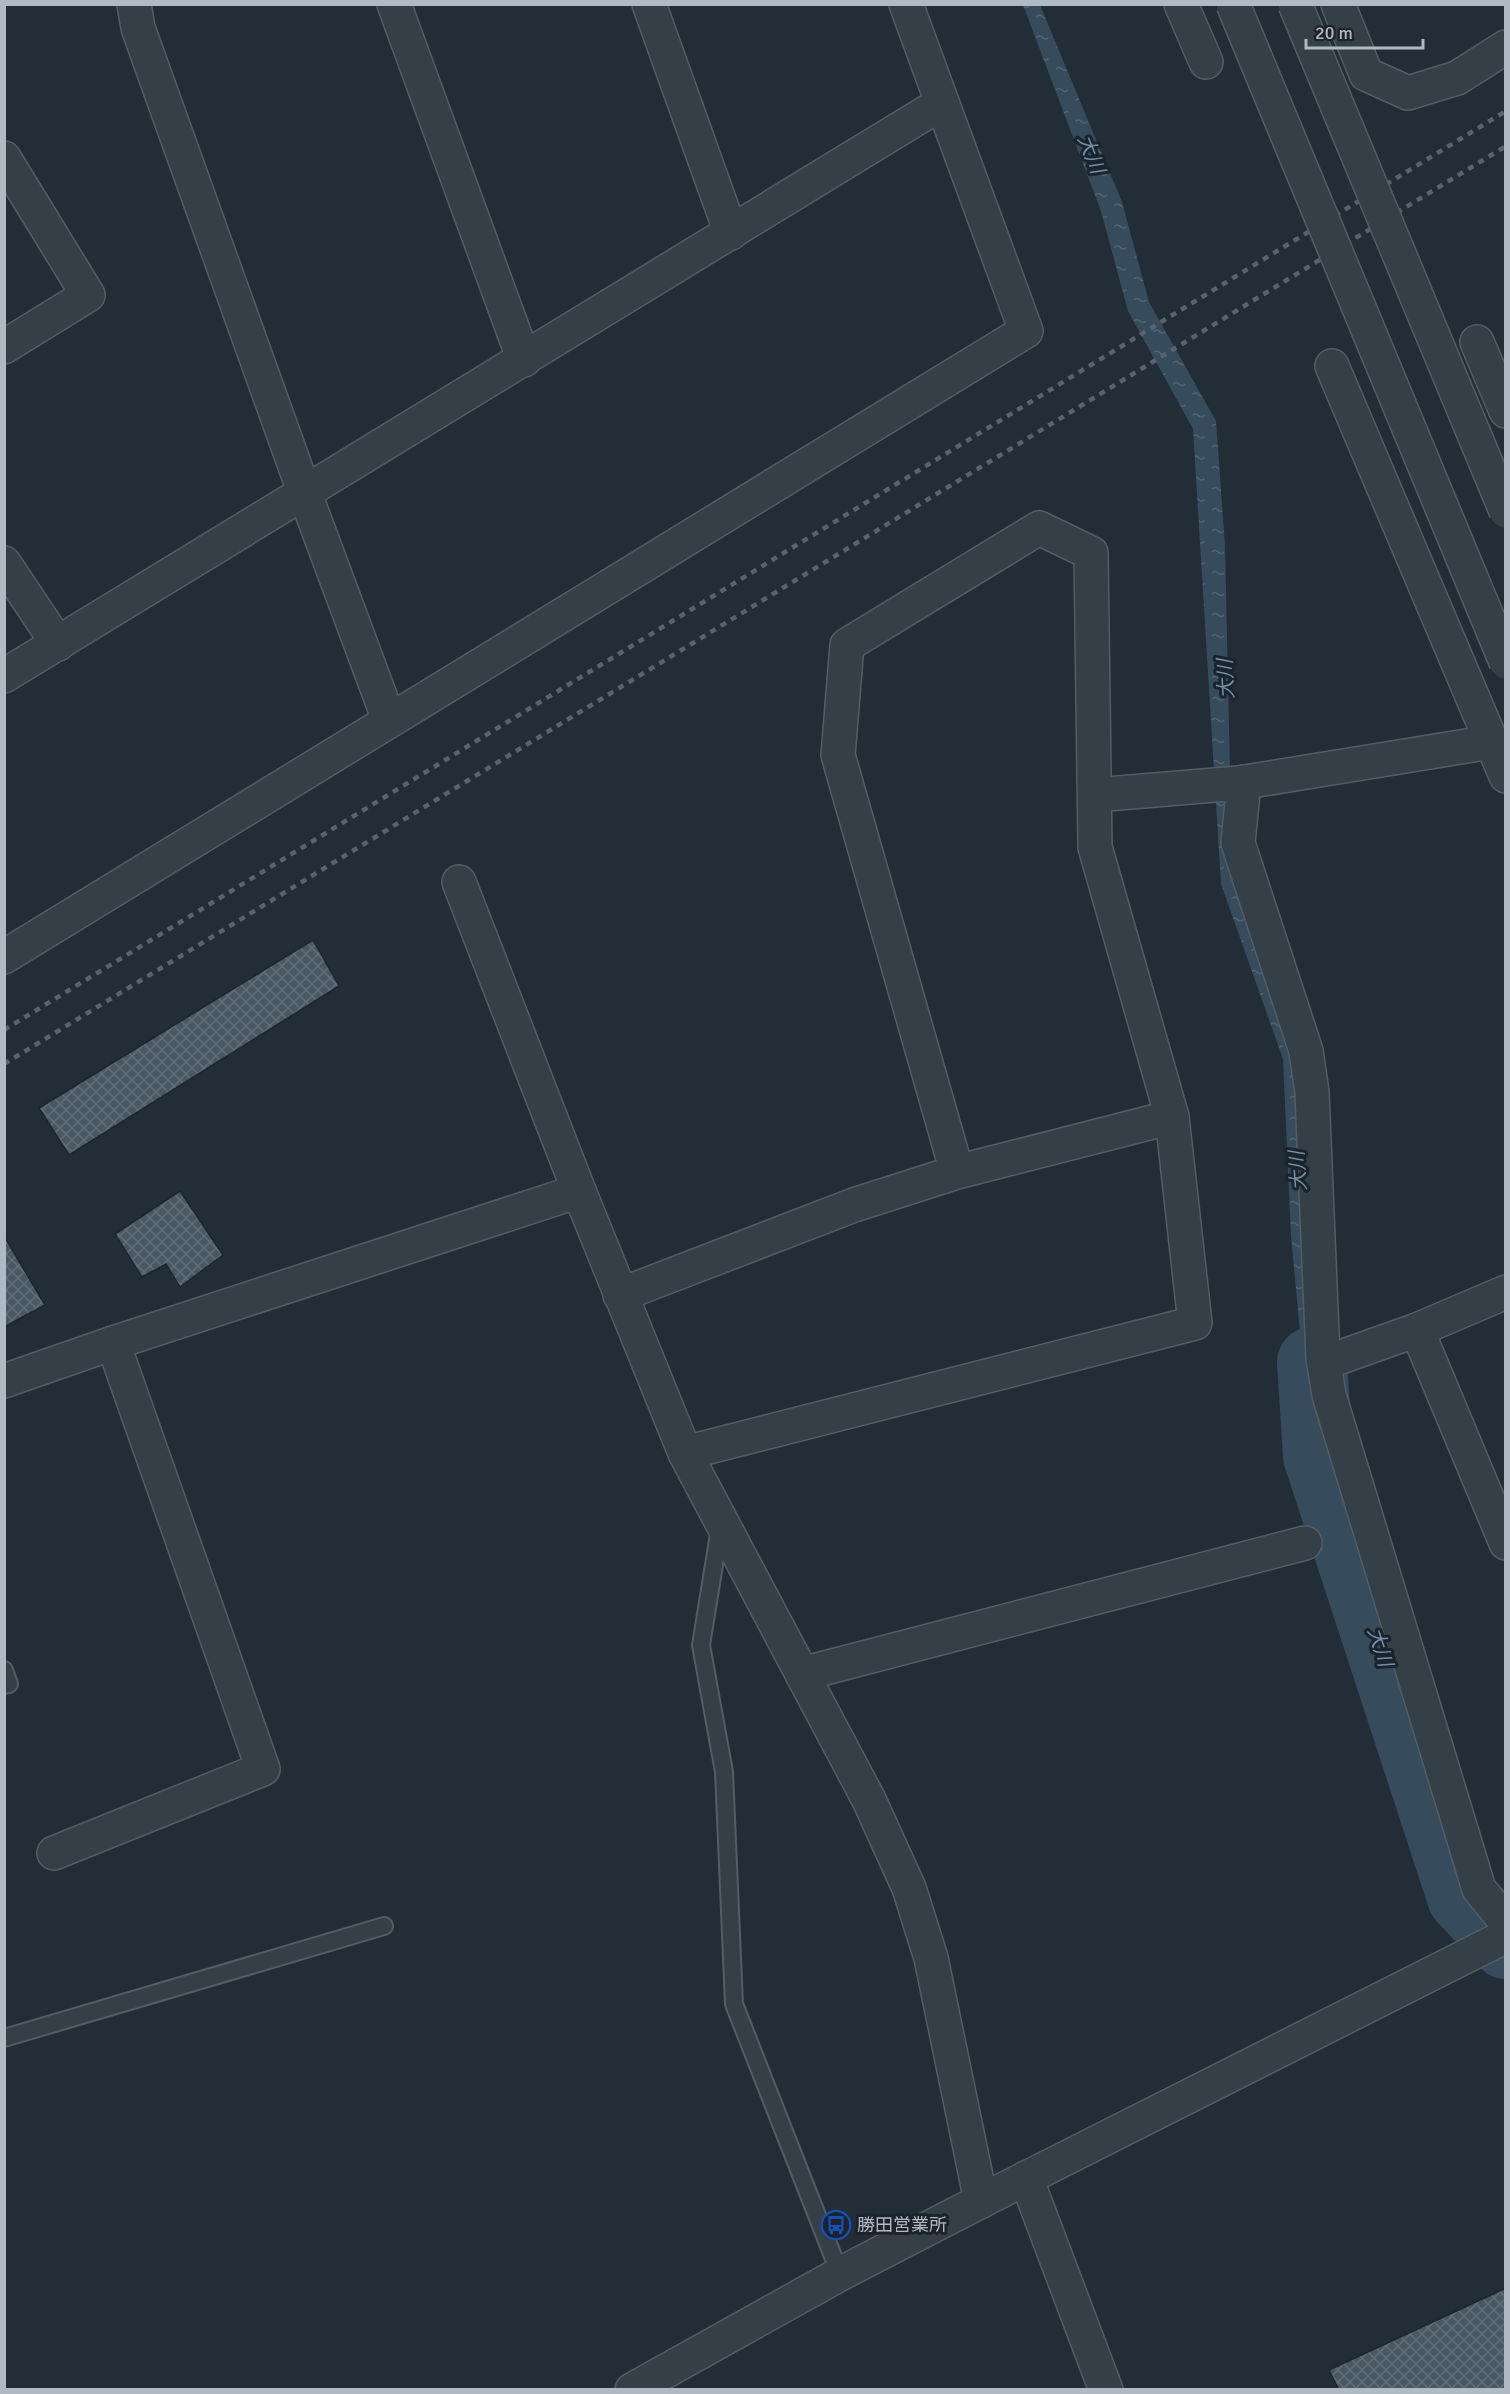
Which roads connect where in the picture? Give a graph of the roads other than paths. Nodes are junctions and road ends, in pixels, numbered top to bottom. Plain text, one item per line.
1 (134, 4) edge
2 (394, 4) edge
3 (649, 4) edge
4 (906, 4) edge
5 (1181, 4) edge
6 (1233, 4) edge
7 (1295, 4) edge
8 (1338, 4) edge
9 (1506, 47) edge
10 (1206, 62) dead end
11 (942, 103) junction
12 (4, 158) edge
13 (731, 233) junction
14 (1478, 342) dead end
15 (4, 347) edge
16 (524, 360) junction
17 (1332, 366) dead end
18 (1506, 411) edge
19 (305, 494) junction
20 (1506, 511) edge
21 (4, 563) edge
22 (58, 644) junction
23 (1506, 662) edge
24 (4, 676) edge
25 (389, 720) junction
26 (1491, 742) junction
27 (1506, 776) edge
28 (1231, 783) junction
29 (1095, 795) junction
30 (459, 882) dead end
31 (4, 957) edge
32 (1172, 1117) junction
33 (957, 1172) junction
34 (579, 1191) junction
35 (1506, 1292) edge
36 (621, 1295) junction
37 (1417, 1330) junction
38 (113, 1343) junction
39 (1324, 1363) junction
40 (4, 1381) edge
41 (685, 1454) junction
42 (721, 1524) junction
43 (1305, 1543) dead end
44 (1506, 1543) edge
45 (4, 1670) edge
46 (802, 1674) junction
47 (4, 1685) edge
48 (54, 1853) dead end
49 (1506, 1922) edge
50 (384, 1926) dead end
51 (1506, 1936) edge
52 (4, 2038) edge
53 (1026, 2178) junction
54 (981, 2200) junction
55 (840, 2274) junction
56 (632, 2390) edge
57 (1106, 2390) edge

1 - 19 street
2 - 16 street
3 - 13 street
4 - 11 street
5 - 10 street
6 - 23 street, bridge
7 - 20 street, bridge
8 - 9 street
11 - 13 street
11 - 25 street
12 - 15 street
13 - 16 street
14 - 18 street
16 - 19 street
17 - 26 street
19 - 22 street
19 - 25 street
21 - 22 street
22 - 24 street
25 - 31 street
26 - 27 street
26 - 28 street
28 - 29 street
28 - 39 street
29 - 32 street
29 - 33 street
30 - 34 street
32 - 33 street
32 - 41 street
33 - 36 street
34 - 36 street
34 - 38 street
35 - 37 street
36 - 41 street
37 - 39 street
37 - 44 street
38 - 40 street
38 - 48 street
39 - 49 street
41 - 42 street
42 - 46 street
42 - 55 lane
43 - 46 street
45 - 47 lane
46 - 54 street
50 - 52 lane
51 - 53 street
53 - 54 street
53 - 57 street
54 - 55 street
55 - 56 street

